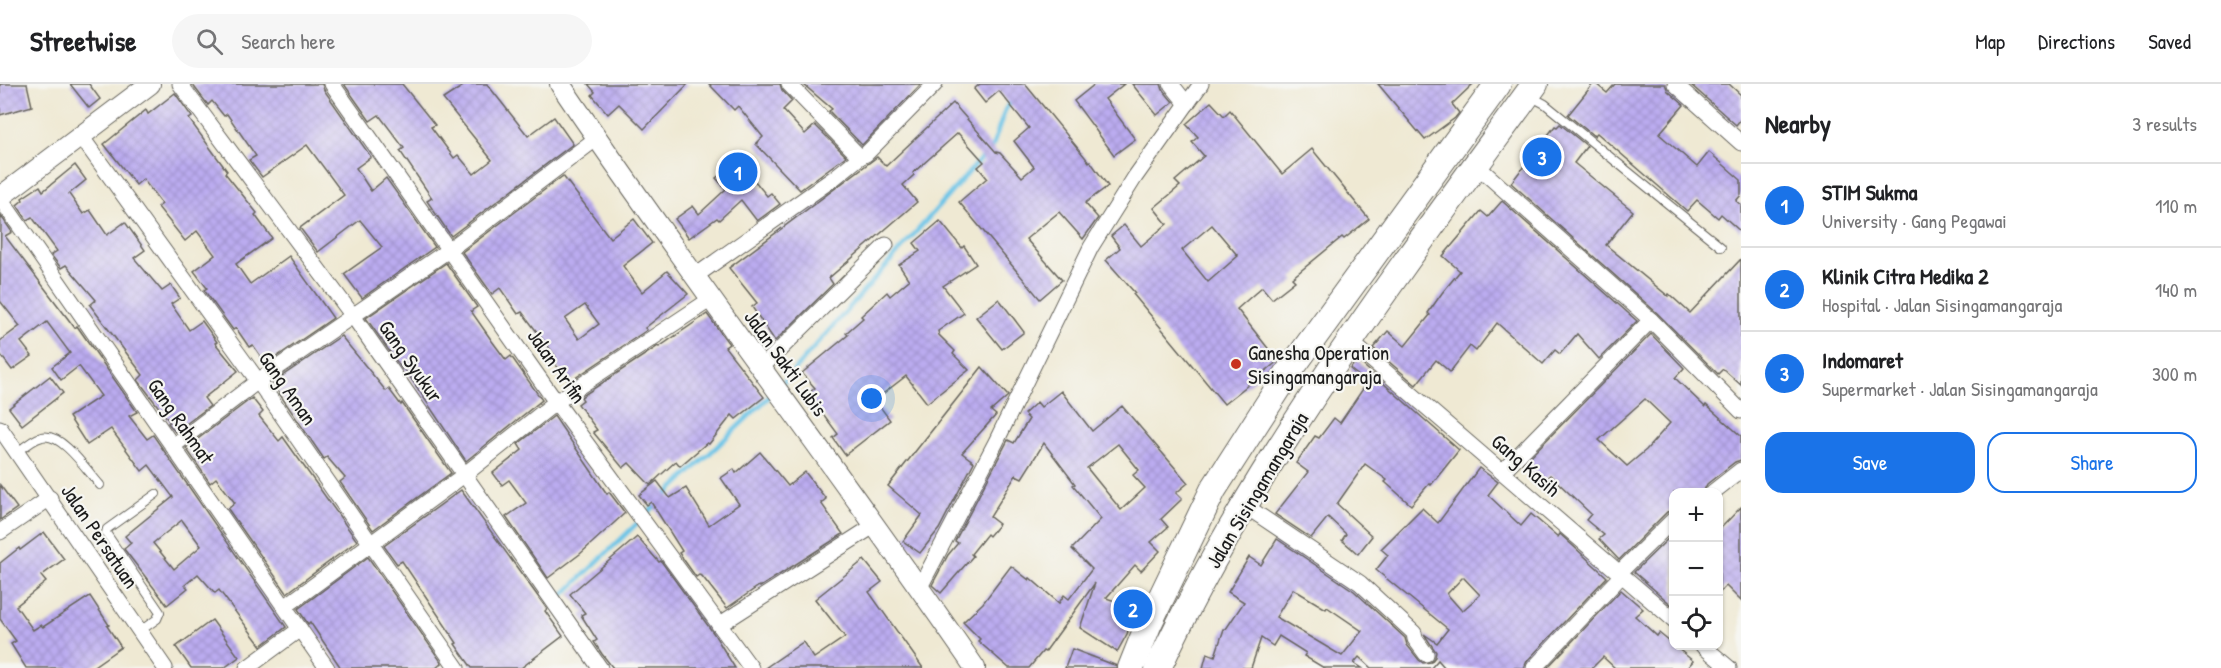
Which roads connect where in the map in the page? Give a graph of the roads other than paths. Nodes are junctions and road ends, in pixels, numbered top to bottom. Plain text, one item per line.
1 (150, 84) edge
2 (180, 84) edge
3 (332, 84) edge
4 (560, 84) edge
5 (789, 84) edge
6 (935, 84) edge
7 (1171, 84) edge
8 (1201, 84) edge
9 (1498, 84) edge
10 (1675, 84) edge
11 (1531, 89) edge
12 (1187, 104) junction
13 (81, 135) junction
14 (597, 138) junction
15 (1741, 143) edge
16 (860, 157) junction
17 (1476, 165) junction
18 (0, 198) edge
19 (886, 245) dead end
20 (1721, 248) dead end
21 (450, 249) junction
22 (694, 277) junction
23 (711, 299) junction
24 (353, 316) junction
25 (1651, 320) junction
26 (1351, 342) junction
27 (763, 371) junction
28 (258, 381) junction
29 (556, 402) junction
30 (1741, 411) edge
31 (0, 428) edge
32 (173, 446) junction
33 (17, 453) junction
34 (1741, 470) edge
35 (1502, 472) junction
36 (464, 475) junction
37 (100, 485) dead end
38 (1718, 488) edge
39 (156, 494) dead end
40 (50, 498) junction
41 (1244, 505) junction
42 (1669, 524) edge
43 (875, 525) junction
44 (0, 532) edge
45 (370, 545) junction
46 (1620, 574) junction
47 (920, 587) junction
48 (286, 606) junction
49 (1669, 616) edge
50 (719, 624) junction
51 (300, 629) junction
52 (140, 631) junction
53 (1709, 650) edge
54 (1426, 654) dead end
55 (165, 668) edge
56 (247, 668) edge
57 (327, 668) edge
58 (457, 668) edge
59 (600, 668) edge
60 (752, 668) edge
61 (975, 668) edge
62 (1131, 668) edge
63 (1158, 668) edge
64 (1534, 668) edge
65 (1729, 668) edge

1 - 13 street
2 - 24 street, Gang Syukur
3 - 21 street, Jalan Arifin
4 - 14 street, Jalan Sakti Lubis
5 - 16 street
6 - 16 street
7 - 12 street
8 - 12 street
9 - 62 main road, Jalan Sisingamangaraja
10 - 15 street
11 - 17 main road, Jalan Sisingamangaraja
11 - 20 lane
12 - 47 street
13 - 18 street
13 - 28 street, Gang Aman
14 - 21 street
14 - 22 street, Jalan Sakti Lubis
16 - 22 street
17 - 25 street
17 - 26 main road, Jalan Sisingamangaraja
18 - 32 street, Gang Rahmat
19 - 27 street
21 - 24 street
21 - 29 street, Jalan Arifin
22 - 23 street, Jalan Sakti Lubis
23 - 27 street, Jalan Sakti Lubis
23 - 29 street
24 - 28 street
24 - 36 street, Gang Syukur
25 - 30 street
25 - 35 street
26 - 35 street, Gang Kasih
26 - 41 main road, Jalan Sisingamangaraja
27 - 43 street, Jalan Sakti Lubis
28 - 32 street
28 - 45 street, Gang Aman
29 - 36 street
29 - 50 street, Jalan Arifin
31 - 33 street, Jalan Persatuan
32 - 48 street, Gang Rahmat
33 - 37 lane
33 - 40 street, Jalan Persatuan
34 - 38 street
35 - 46 street, Gang Kasih
36 - 45 street
36 - 59 street, Gang Syukur
39 - 52 lane
40 - 44 street
40 - 52 street, Jalan Persatuan
41 - 54 street
41 - 63 main road, Jalan Sisingamangaraja
42 - 46 street
43 - 47 street, Jalan Sakti Lubis
43 - 50 street
45 - 48 street
45 - 58 street, Gang Aman
46 - 49 street, Gang Kasih
46 - 64 street
47 - 61 street, Jalan Sakti Lubis
48 - 51 street, Gang Rahmat
50 - 60 street, Jalan Arifin
51 - 56 street
51 - 57 street, Gang Rahmat
52 - 55 street, Jalan Persatuan
53 - 65 street

